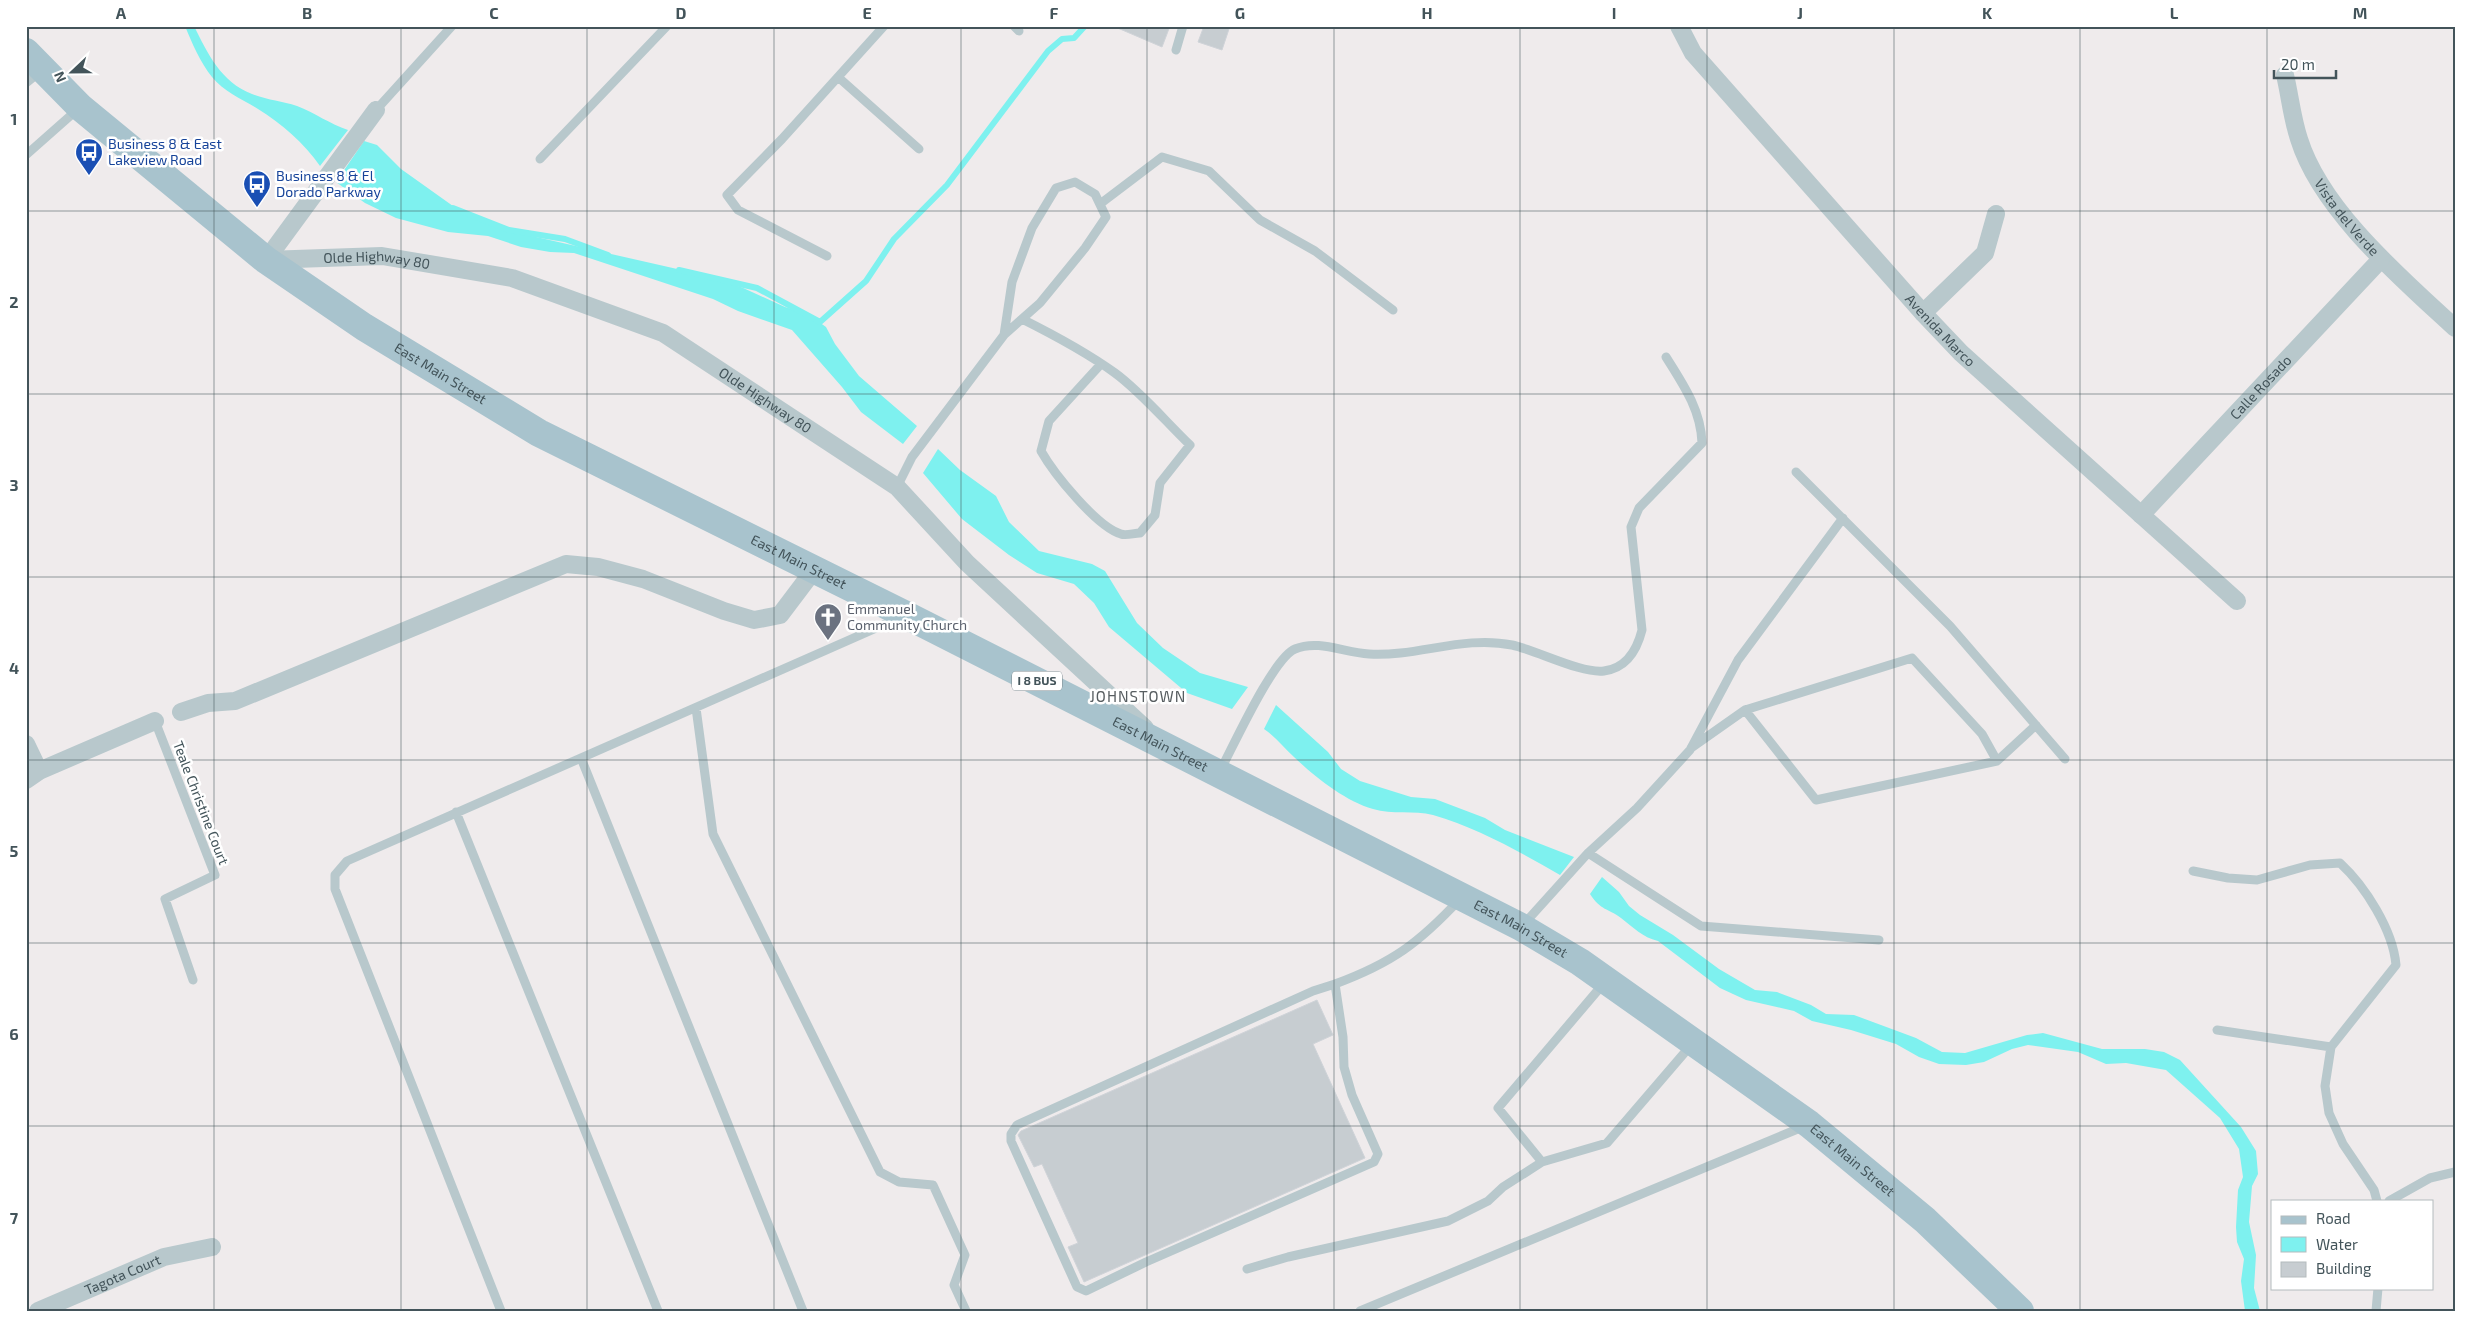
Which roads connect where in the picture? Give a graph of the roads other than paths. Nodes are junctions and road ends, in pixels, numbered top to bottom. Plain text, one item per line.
1 (452, 26) edge
2 (667, 26) edge
3 (884, 26) edge
4 (1183, 26) edge
5 (1679, 26) edge
6 (1176, 50) dead end
7 (32, 68) edge
8 (2285, 75) dead end
9 (838, 77) junction
10 (80, 107) junction
11 (376, 110) joint
12 (919, 149) dead end
13 (26, 155) edge
14 (540, 158) dead end
15 (1100, 204) junction
16 (1996, 214) dead end
17 (827, 256) dead end
18 (2381, 259) junction
19 (266, 260) junction
20 (1393, 310) dead end
21 (1923, 313) junction
22 (1022, 319) junction
23 (2455, 328) edge
24 (1004, 335) junction
25 (1666, 357) dead end
26 (1101, 364) junction
27 (1796, 472) dead end
28 (897, 487) junction
29 (2141, 515) junction
30 (1843, 518) junction
31 (814, 570) junction
32 (2237, 601) dead end
33 (906, 615) junction
34 (696, 708) junction
35 (1745, 710) junction
36 (181, 712) dead end
37 (155, 721) joint
38 (2036, 724) junction
39 (26, 744) edge
40 (1165, 748) junction
41 (1690, 750) junction
42 (582, 758) junction
43 (2065, 759) dead end
44 (1997, 761) junction
45 (1219, 774) junction
46 (33, 776) edge
47 (456, 812) junction
48 (1588, 853) junction
49 (2194, 871) dead end
50 (1462, 897) junction
51 (1521, 927) junction
52 (1879, 940) dead end
53 (193, 980) dead end
54 (1605, 980) junction
55 (1335, 984) junction
56 (2217, 1030) dead end
57 (1693, 1042) junction
58 (2331, 1047) junction
59 (1809, 1124) junction
60 (1542, 1162) junction
61 (2455, 1172) edge
62 (2377, 1200) edge
63 (2391, 1200) edge
64 (212, 1247) dead end
65 (1247, 1269) dead end
66 (2378, 1290) edge
67 (1362, 1310) edge
68 (38, 1311) edge
69 (501, 1311) edge
70 (658, 1311) edge
71 (803, 1311) edge
72 (966, 1311) edge
73 (2020, 1311) edge
74 (2376, 1311) edge

1 - 11 lane
2 - 14 lane
3 - 9 lane
4 - 6 lane
5 - 21 street, Avenida Marco
7 - 10 main road, East Main Street / I 8 BUS
8 - 18 street, Vista del Verde
9 - 12 lane
9 - 17 lane
10 - 13 lane
10 - 19 main road, East Main Street / I 8 BUS
11 - 19 street
15 - 20 lane
15 - 22 lane
15 - 24 lane
16 - 21 street
18 - 23 street, Vista del Verde
18 - 29 street, Calle Rosado
19 - 28 street, Olde Highway 80
19 - 31 main road, East Main Street / I 8 BUS
21 - 29 street, Avenida Marco
22 - 24 lane
22 - 26 lane
24 - 28 lane
25 - 45 lane
26 - 26 lane
27 - 30 lane
28 - 40 street, Olde Highway 80
29 - 32 street, Avenida Marco
30 - 38 lane
30 - 41 lane
31 - 33 main road, East Main Street / I 8 BUS
31 - 36 street
33 - 34 lane
33 - 40 main road, East Main Street / I 8 BUS
34 - 42 lane
34 - 72 lane
35 - 41 lane
35 - 44 lane
35 - 44 lane
37 - 46 street
37 - 53 lane, Teale Christine Court
38 - 43 lane
38 - 44 lane
39 - 46 street
40 - 45 main road, East Main Street / I 8 BUS
41 - 48 lane
42 - 47 lane
42 - 71 lane
45 - 50 main road, East Main Street / I 8 BUS
47 - 69 lane
47 - 70 lane
48 - 51 lane
48 - 52 lane
49 - 58 lane
50 - 51 main road, East Main Street / I 8 BUS
50 - 55 lane
51 - 54 main road, East Main Street / I 8 BUS
54 - 57 main road, East Main Street / I 8 BUS
54 - 60 lane
55 - 55 lane
56 - 58 lane
57 - 59 main road, East Main Street / I 8 BUS
57 - 60 lane
58 - 62 lane
59 - 67 lane
59 - 73 main road, East Main Street / I 8 BUS
60 - 65 lane
61 - 63 lane
64 - 68 street, Tagota Court
66 - 74 lane

